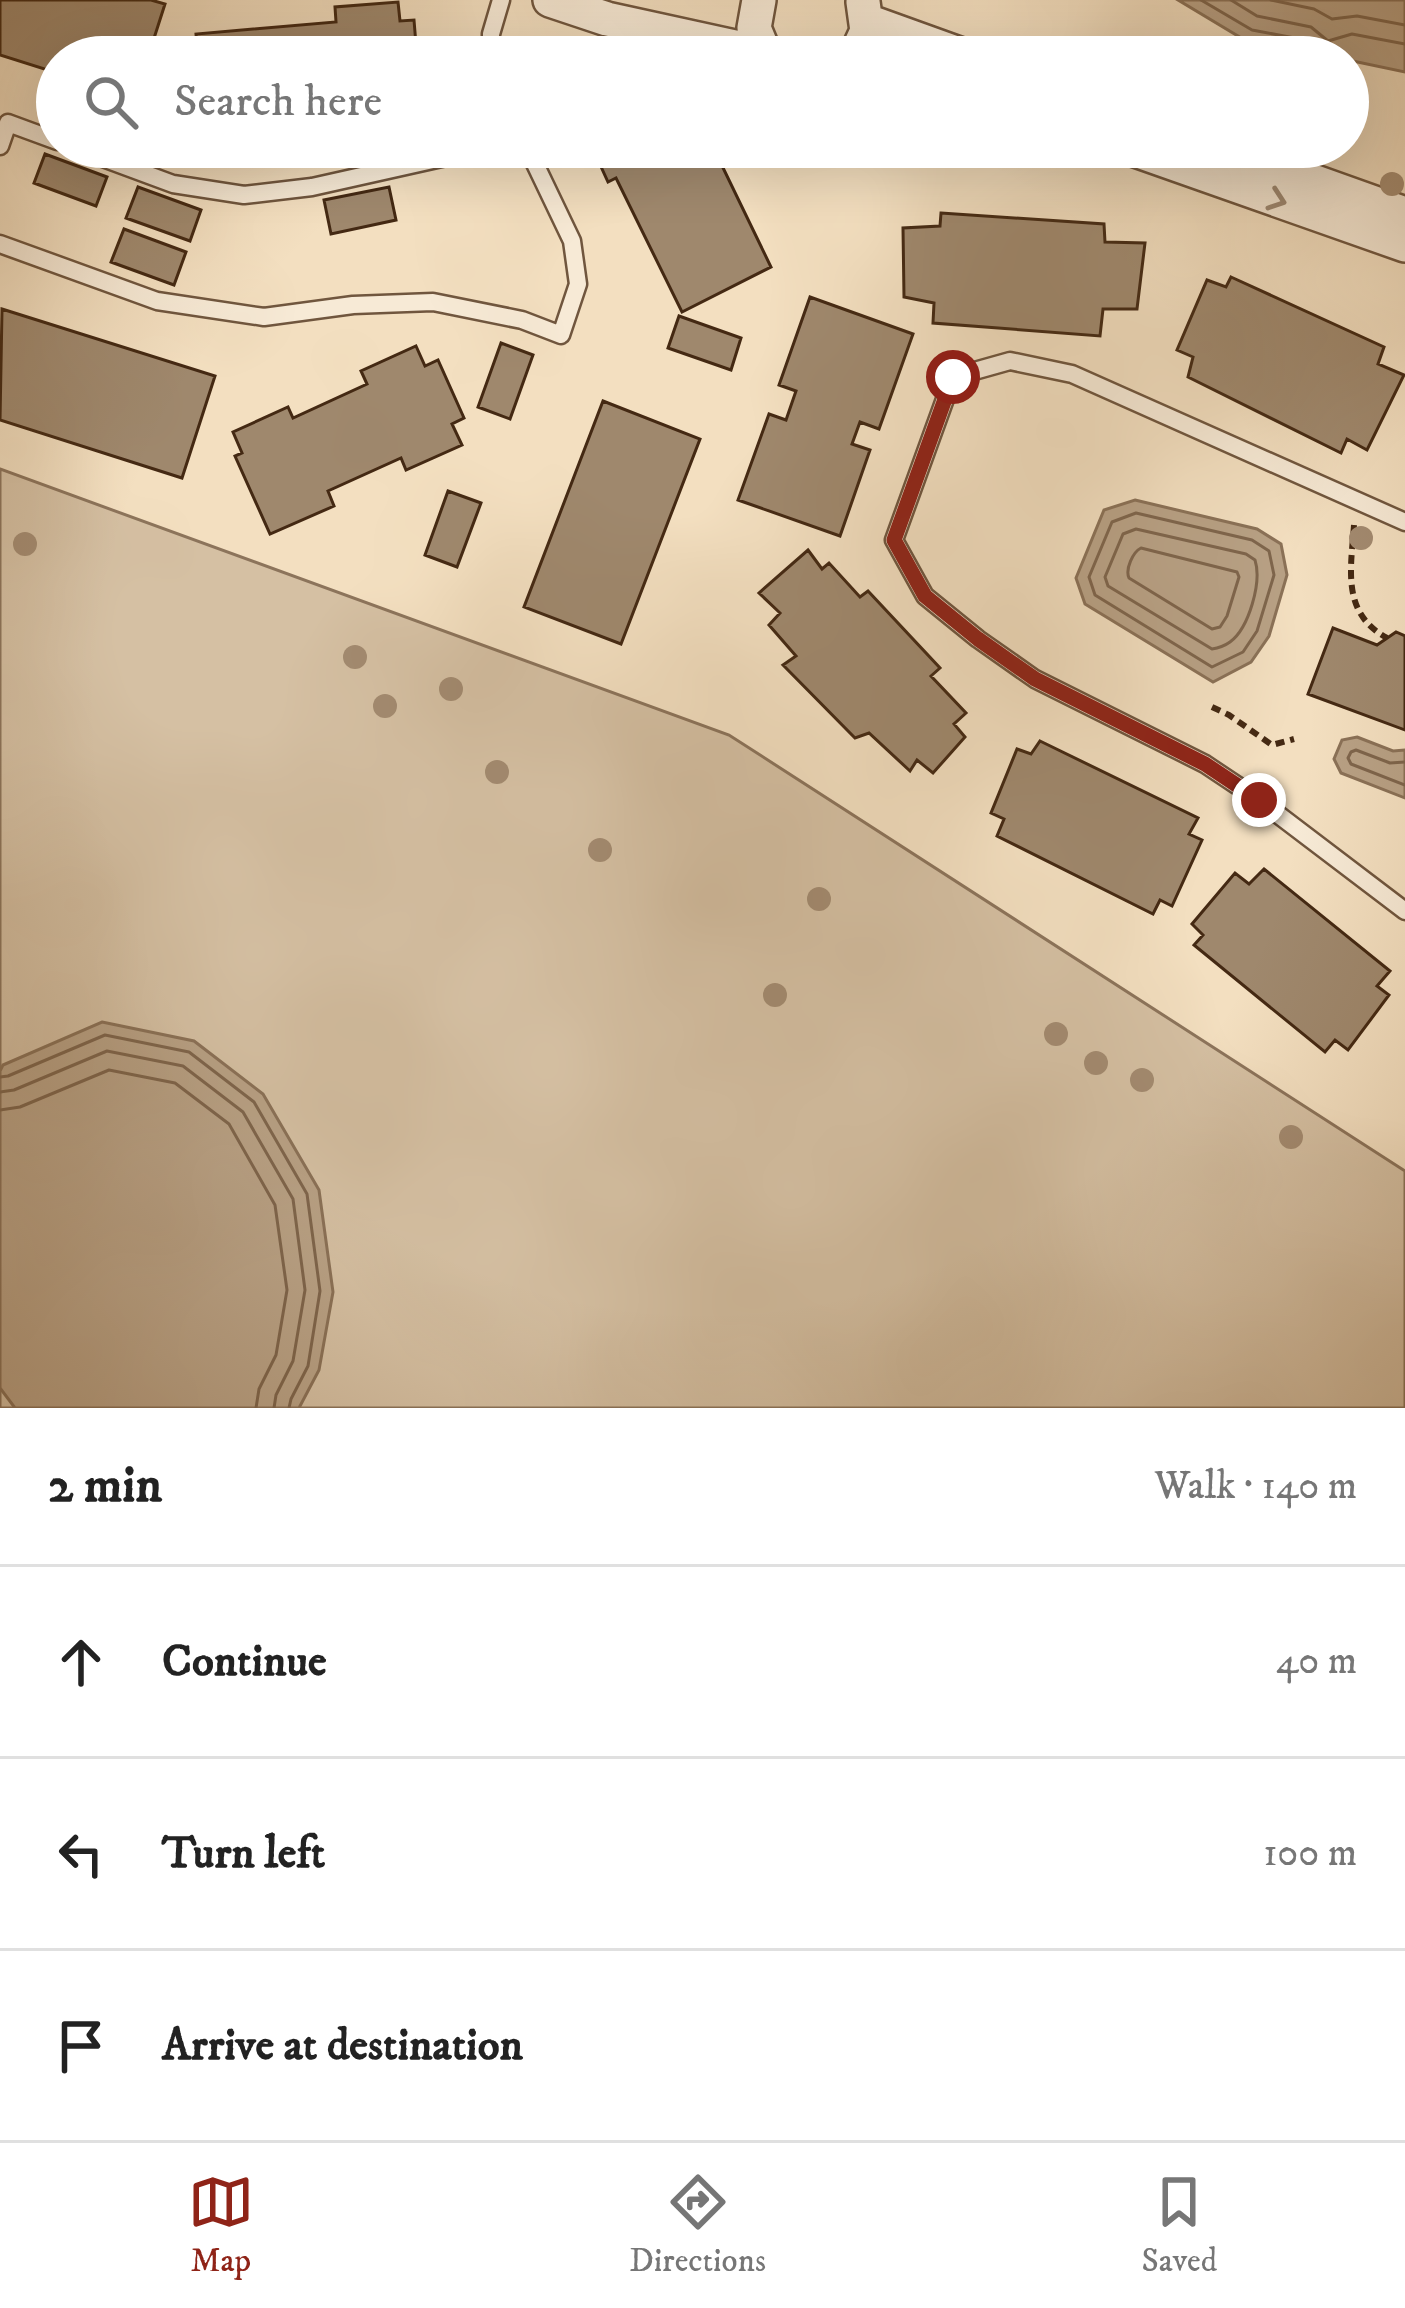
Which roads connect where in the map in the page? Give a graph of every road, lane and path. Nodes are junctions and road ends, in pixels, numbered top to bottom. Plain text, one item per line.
1 (501, 0) edge
2 (550, 0) edge
3 (759, 0) edge
4 (491, 36) edge
5 (681, 36) edge
6 (757, 36) edge
7 (36, 134) edge
8 (0, 146) edge
9 (130, 168) edge
10 (397, 168) edge
11 (537, 168) edge
12 (1187, 168) edge
13 (1276, 168) edge
14 (1405, 214) edge
15 (0, 244) edge
16 (1405, 245) edge
17 (1356, 501) junction
18 (1405, 522) edge
19 (1387, 638) dead end
20 (1212, 707) dead end
21 (1294, 739) dead end
22 (1405, 911) edge

1 - 4 lane
2 - 5 street
3 - 6 street
7 - 8 lane
9 - 10 lane
11 - 15 lane
12 -> 16 street
13 - 14 street
17 - 18 lane
17 - 19 path
17 - 22 lane
20 - 21 path

